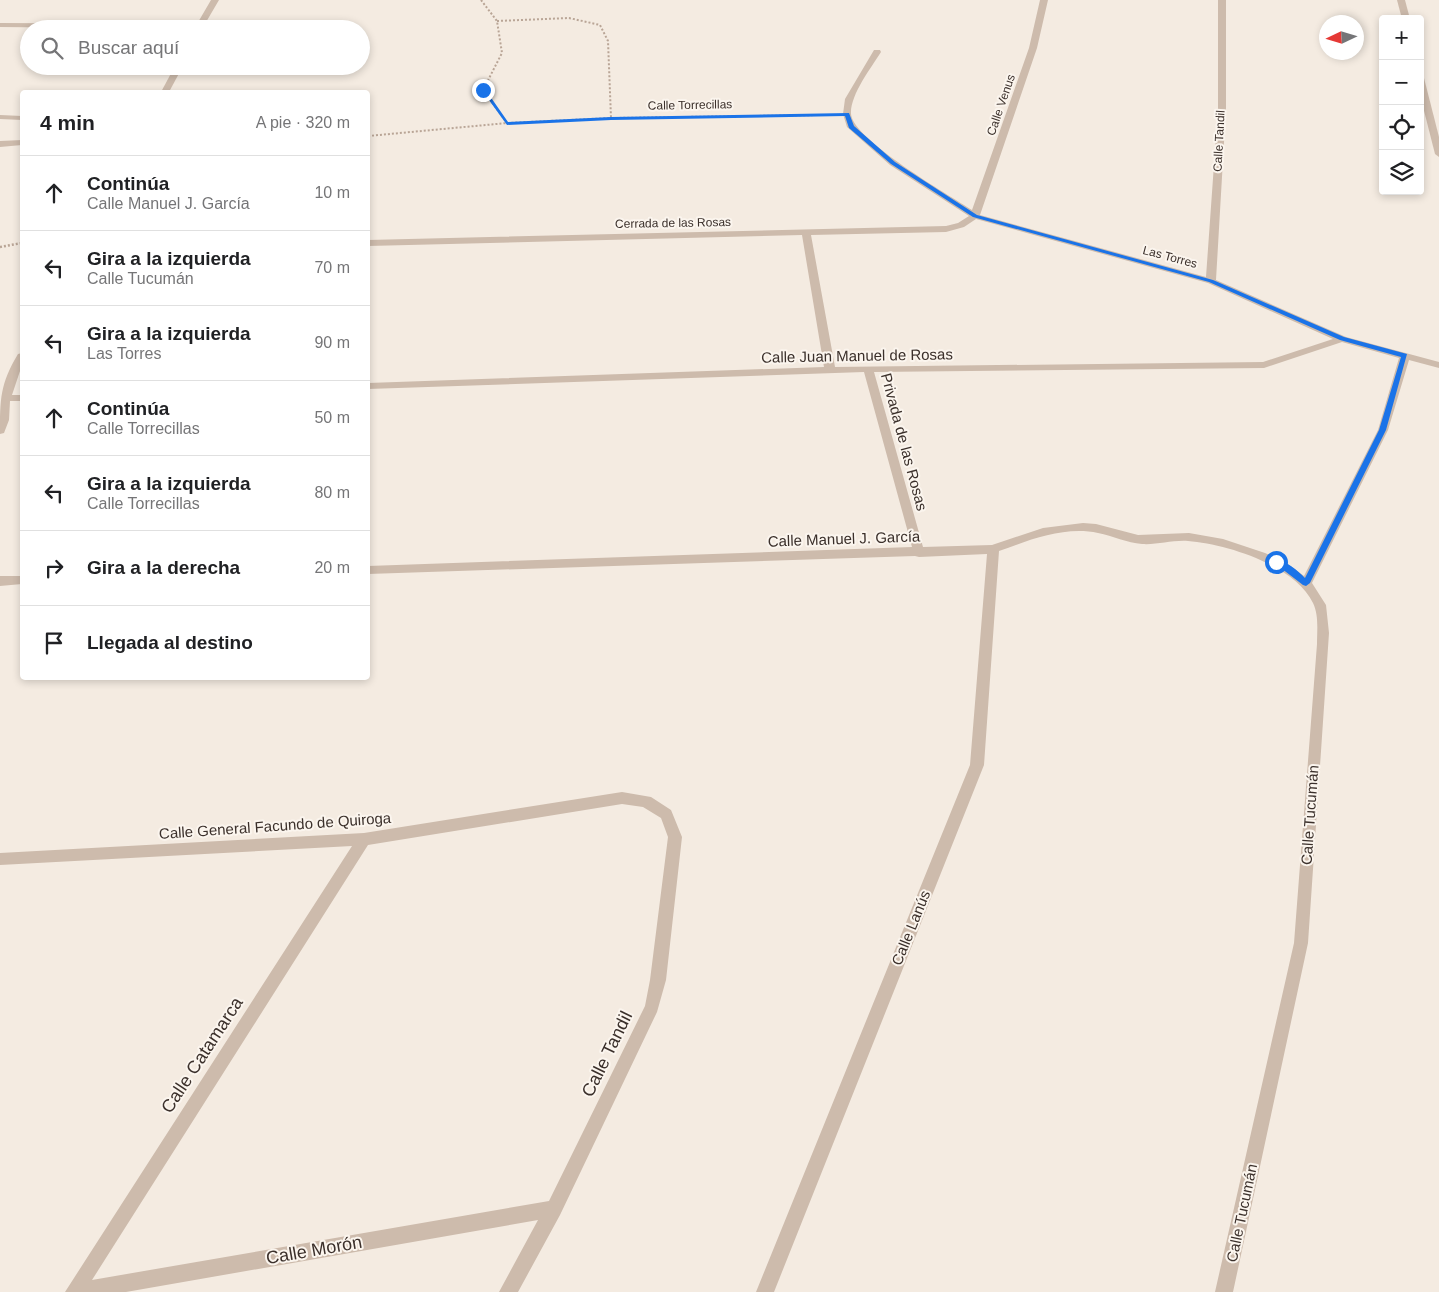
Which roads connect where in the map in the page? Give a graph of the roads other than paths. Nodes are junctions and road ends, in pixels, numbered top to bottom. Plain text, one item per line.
1 (215, 0) edge
2 (1044, 0) edge
3 (1222, 0) edge
4 (1401, 0) edge
5 (1405, 15) edge
6 (203, 20) edge
7 (0, 25) edge
8 (20, 25) edge
9 (877, 52) dead end
10 (174, 75) edge
11 (166, 90) edge
12 (1424, 94) edge
13 (0, 117) edge
14 (20, 118) edge
15 (20, 143) edge
16 (0, 144) edge
17 (1439, 154) edge
18 (975, 216) junction
19 (806, 232) junction
20 (370, 243) edge
21 (1211, 281) junction
22 (1342, 339) junction
23 (1405, 356) junction
24 (20, 360) edge
25 (1439, 365) edge
26 (868, 369) junction
27 (830, 370) junction
28 (370, 386) edge
29 (3, 398) edge
30 (20, 398) edge
31 (0, 430) edge
32 (993, 549) junction
33 (919, 553) junction
34 (370, 570) edge
35 (20, 580) edge
36 (0, 581) edge
37 (1306, 583) junction
38 (666, 814) joint
39 (364, 839) junction
40 (0, 859) edge
41 (554, 1209) junction
42 (74, 1292) edge
43 (508, 1292) edge
44 (765, 1292) edge
45 (1224, 1292) edge

1 - 6 street
2 - 18 street, Calle Venus
3 - 21 street, Calle Tandil
4 - 5 street
7 - 8 street
9 - 18 street
10 - 11 street
12 - 17 street
13 - 14 street
15 - 16 street
18 - 19 street, Cerrada de las Rosas
18 - 21 street, Las Torres
19 - 20 street, Cerrada de las Rosas
19 - 27 street
21 - 22 street, Las Torres
22 - 23 street, Las Torres
22 - 26 street, Calle Juan Manuel de Rosas
23 - 25 street, Las Torres
23 - 37 street
24 - 29 street
26 - 27 street, Calle Juan Manuel de Rosas
26 - 33 street, Privada de las Rosas
27 - 28 street, Calle Juan Manuel de Rosas
29 - 30 street
29 - 31 street
32 - 33 street, Calle Manuel J. García
32 - 37 street, Calle Manuel J. García
32 - 44 street, Calle Lanús
33 - 34 street, Calle Manuel J. García
35 - 36 street
37 - 45 street, Calle Tucumán
38 - 39 street, Calle General Facundo de Quiroga
38 - 41 street, Calle Tandil
39 - 40 street, Calle General Facundo de Quiroga
39 - 42 street, Calle Catamarca
41 - 42 street, Calle Morón
41 - 43 street, Calle Tandil

